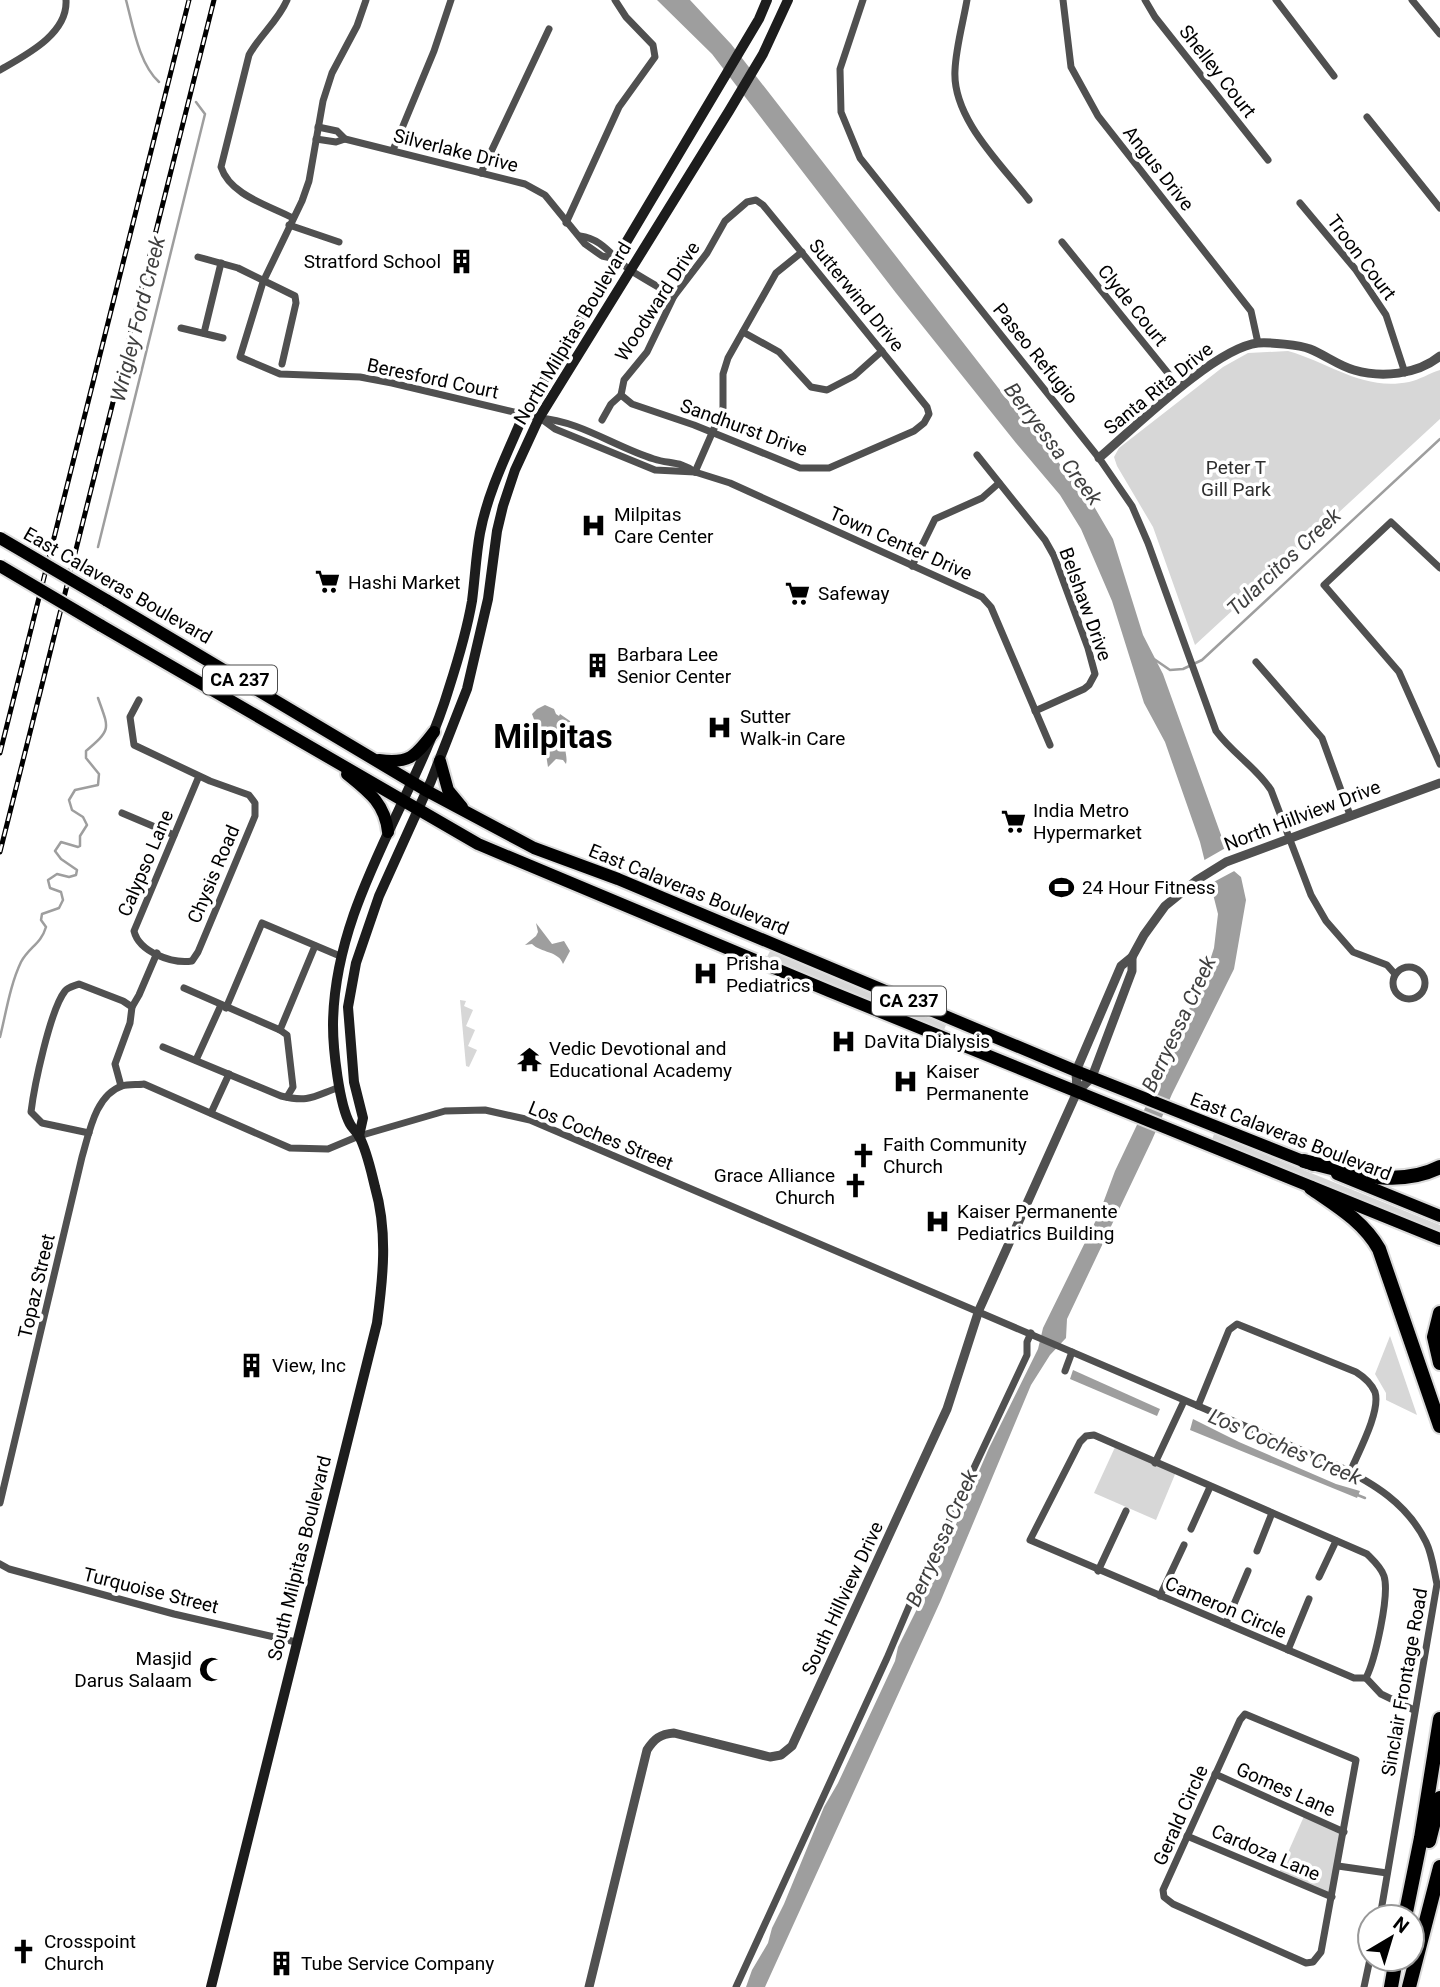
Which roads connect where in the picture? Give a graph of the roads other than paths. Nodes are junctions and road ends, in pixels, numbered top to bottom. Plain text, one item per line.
1 (66, 0) edge
2 (287, 0) edge
3 (366, 0) edge
4 (450, 0) edge
5 (615, 0) edge
6 (766, 0) edge
7 (788, 0) edge
8 (863, 0) edge
9 (967, 0) edge
10 (1063, 0) edge
11 (1145, 0) edge
12 (1276, 0) edge
13 (1412, 0) edge
14 (549, 29) dead end
15 (1440, 34) edge
16 (0, 70) edge
17 (1334, 76) dead end
18 (1367, 117) dead end
19 (318, 127) junction
20 (316, 139) junction
21 (345, 139) junction
22 (393, 150) junction
23 (1268, 160) dead end
24 (481, 173) junction
25 (756, 200) joint
26 (1029, 200) dead end
27 (1300, 203) dead end
28 (1440, 208) edge
29 (291, 221) junction
30 (566, 223) junction
31 (339, 242) dead end
32 (1062, 242) dead end
33 (802, 252) junction
34 (198, 257) dead end
35 (616, 259) junction
36 (221, 263) junction
37 (629, 269) junction
38 (262, 282) junction
39 (674, 296) junction
40 (181, 328) dead end
41 (743, 332) junction
42 (204, 333) junction
43 (223, 338) dead end
44 (1258, 343) junction
45 (882, 351) junction
46 (1440, 356) edge
47 (282, 363) dead end
48 (1405, 373) junction
49 (1180, 388) junction
50 (621, 395) junction
51 (524, 414) junction
52 (929, 414) joint
53 (539, 418) junction
54 (602, 420) dead end
55 (713, 434) junction
56 (977, 455) dead end
57 (1099, 458) junction
58 (695, 472) junction
59 (999, 483) junction
60 (0, 538) edge
61 (0, 566) edge
62 (912, 566) junction
63 (1440, 568) edge
64 (1256, 662) dead end
65 (139, 700) dead end
66 (1035, 711) junction
67 (433, 732) junction
68 (1050, 745) dead end
69 (323, 753) junction
70 (375, 760) junction
71 (440, 761) junction
72 (1440, 764) edge
73 (199, 776) junction
74 (413, 782) junction
75 (1440, 783) edge
76 (427, 791) junction
77 (404, 800) junction
78 (419, 810) junction
79 (122, 813) dead end
80 (1350, 815) junction
81 (491, 827) junction
82 (388, 832) junction
83 (174, 835) junction
84 (1289, 839) junction
85 (315, 946) junction
86 (157, 953) junction
87 (340, 956) junction
88 (1132, 957) junction
89 (1395, 974) junction
90 (184, 988) dead end
91 (224, 1006) junction
92 (132, 1007) junction
93 (280, 1030) junction
94 (163, 1047) dead end
95 (196, 1060) junction
96 (1076, 1071) junction
97 (229, 1074) junction
98 (1092, 1077) junction
99 (121, 1086) junction
100 (340, 1087) junction
101 (1076, 1092) junction
102 (287, 1097) junction
103 (211, 1113) junction
104 (89, 1133) junction
105 (359, 1136) junction
106 (1304, 1161) junction
107 (1440, 1167) edge
108 (1311, 1188) junction
109 (1440, 1216) edge
110 (1440, 1239) edge
111 (979, 1310) junction
112 (1440, 1313) edge
113 (1032, 1334) junction
114 (1071, 1351) junction
115 (1440, 1363) edge
116 (1065, 1371) dead end
117 (1184, 1401) junction
118 (1198, 1406) junction
119 (1440, 1426) edge
120 (1155, 1463) junction
121 (1350, 1472) junction
122 (1210, 1487) junction
123 (0, 1503) edge
124 (1126, 1511) dead end
125 (1272, 1513) junction
126 (1191, 1529) dead end
127 (1336, 1541) junction
128 (1184, 1545) dead end
129 (1257, 1551) dead end
130 (0, 1564) edge
131 (1098, 1571) junction
132 (1248, 1571) dead end
133 (1319, 1577) dead end
134 (1160, 1596) junction
135 (1309, 1599) dead end
136 (1226, 1623) junction
137 (296, 1642) junction
138 (1288, 1650) junction
139 (1366, 1678) junction
140 (1414, 1710) junction
141 (1440, 1720) edge
142 (1215, 1774) junction
143 (1440, 1798) edge
144 (1344, 1832) junction
145 (1187, 1836) junction
146 (1338, 1866) junction
147 (1440, 1867) edge
148 (1387, 1873) junction
149 (1332, 1897) junction
150 (1382, 1903) edge
151 (1409, 1903) edge
152 (1411, 1903) edge
153 (211, 1987) edge
154 (589, 1987) edge
155 (736, 1987) edge
156 (1409, 1987) edge

1 - 16 street
2 - 29 street
3 - 19 street
4 - 22 street
5 - 30 street
6 - 35 main road, North Milpitas Boulevard
7 - 37 main road, North Milpitas Boulevard
8 - 57 street, Paseo Refugio
9 - 26 street
10 - 44 street, Angus Drive
11 - 23 street, Shelley Court
12 - 17 street
13 - 15 street
14 - 24 street
18 - 28 street
19 - 20 street
19 - 21 street, Silverlake Drive
20 - 21 street, Silverlake Drive
20 - 29 street
21 - 22 street, Silverlake Drive
22 - 24 street, Silverlake Drive
24 - 30 street, Silverlake Drive
25 - 33 street, Sutterwind Drive
25 - 39 street, Woodward Drive
27 - 48 street, Troon Court
29 - 31 street
29 - 38 street
30 - 35 street, Silverlake Drive
32 - 49 street, Clyde Court
33 - 41 street
33 - 45 street, Sutterwind Drive
34 - 36 street
35 - 37 street, Silverlake Drive
35 - 51 main road, North Milpitas Boulevard
36 - 38 street
36 - 42 street
37 - 39 street, Silverlake Drive
37 - 53 main road, North Milpitas Boulevard
38 - 47 street
38 - 51 street, Beresford Court
39 - 50 street, Woodward Drive
40 - 42 street
41 - 45 street
41 - 55 street
42 - 43 street
44 - 48 street, Santa Rita Drive
44 - 49 street, Santa Rita Drive
45 - 52 street, Sutterwind Drive
46 - 48 street, Santa Rita Drive
49 - 57 street, Santa Rita Drive
50 - 54 street, Woodward Drive
50 - 55 street, Sandhurst Drive
51 - 53 street, Beresford Court
51 - 67 main road, North Milpitas Boulevard
52 - 55 street, Sandhurst Drive
53 - 58 street, Town Center Drive
53 - 71 main road, North Milpitas Boulevard
55 - 58 street
56 - 59 street, Belshaw Drive
57 - 84 street, Paseo Refugio
58 - 62 street, Town Center Drive
59 - 62 street
59 - 66 street, Belshaw Drive
60 - 70 highway, East Calaveras Boulevard / CA 237, bridge
61 - 69 highway, East Calaveras Boulevard / CA 237, bridge
62 - 66 street, Town Center Drive
63 - 72 street
64 - 80 street
65 - 73 street, Chysis Road
66 - 68 street, Town Center Drive
67 - 70 highway
67 - 74 main road, North Milpitas Boulevard
69 - 77 highway, East Calaveras Boulevard / CA 237
69 - 82 highway
70 - 74 highway, East Calaveras Boulevard / CA 237
71 - 76 main road, North Milpitas Boulevard
71 - 81 highway
73 - 83 street, Calypso Lane
73 - 86 street, Chysis Road
74 - 76 highway, East Calaveras Boulevard / CA 237
74 - 77 main road, South Milpitas Boulevard
75 - 80 street, North Hillview Drive
76 - 78 main road, South Milpitas Boulevard
76 - 81 highway, East Calaveras Boulevard / CA 237
77 - 78 highway, East Calaveras Boulevard / CA 237
77 - 82 main road, South Milpitas Boulevard
78 - 101 highway, East Calaveras Boulevard / CA 237
78 - 105 main road, South Milpitas Boulevard
79 - 83 street
80 - 84 street, North Hillview Drive
81 - 96 highway, East Calaveras Boulevard / CA 237
82 - 87 main road, South Milpitas Boulevard
83 - 86 street, Calypso Lane
84 - 88 street, North Hillview Drive
84 - 89 street, Paseo Refugio
85 - 87 street
85 - 91 street
85 - 93 street
86 - 92 street
87 - 100 main road, South Milpitas Boulevard
88 - 96 street, North Hillview Drive
88 - 98 street, North Hillview Drive
89 - 89 street
90 - 91 street
91 - 93 street
91 - 95 street
92 - 99 street
92 - 104 street
93 - 102 street
94 - 95 street
95 - 97 street
96 - 98 highway, East Calaveras Boulevard / CA 237
96 - 101 street, North Hillview Drive
97 - 102 street
97 - 103 street
98 - 101 street, North Hillview Drive
98 - 106 highway, East Calaveras Boulevard / CA 237
99 - 103 street, Los Coches Street
99 - 104 street
100 - 102 street
100 - 105 main road, South Milpitas Boulevard
101 - 108 highway, East Calaveras Boulevard / CA 237
101 - 111 street, South Hillview Drive
103 - 105 street, Los Coches Street
104 - 123 street, Topaz Street
105 - 111 street, Los Coches Street
105 - 137 main road, South Milpitas Boulevard
106 - 107 highway
106 - 109 highway, East Calaveras Boulevard / CA 237
108 - 110 highway, East Calaveras Boulevard / CA 237
108 - 119 highway
111 - 113 street, Sinclair Frontage Road
111 - 154 street, South Hillview Drive
112 - 115 highway
113 - 114 street, Sinclair Frontage Road
113 - 155 street
114 - 116 street
114 - 117 street, Sinclair Frontage Road
117 - 118 street, Sinclair Frontage Road
117 - 120 street
118 - 121 street, Sinclair Frontage Road
118 - 121 street
120 - 122 street, Cameron Circle
120 - 131 street, Cameron Circle
121 - 140 street, Sinclair Frontage Road
122 - 125 street, Cameron Circle
122 - 126 street
124 - 131 street
125 - 127 street, Cameron Circle
125 - 129 street
127 - 133 street
127 - 139 street, Cameron Circle
128 - 134 street
130 - 137 street, Turquoise Street
131 - 134 street, Cameron Circle
132 - 136 street
134 - 136 street, Cameron Circle
135 - 138 street
136 - 138 street, Cameron Circle
137 - 153 main road, South Milpitas Boulevard
138 - 139 street, Cameron Circle
139 - 140 street
140 - 148 street, Sinclair Frontage Road
141 - 151 highway
142 - 144 street, Gomes Lane
142 - 144 street, Gerald Circle
142 - 145 street, Gerald Circle
143 - 152 highway
144 - 146 street, Gerald Circle
145 - 149 street, Cardoza Lane
145 - 149 street, Gerald Circle
146 - 148 street
146 - 149 street, Gerald Circle
147 - 156 highway
148 - 150 street, Sinclair Frontage Road

